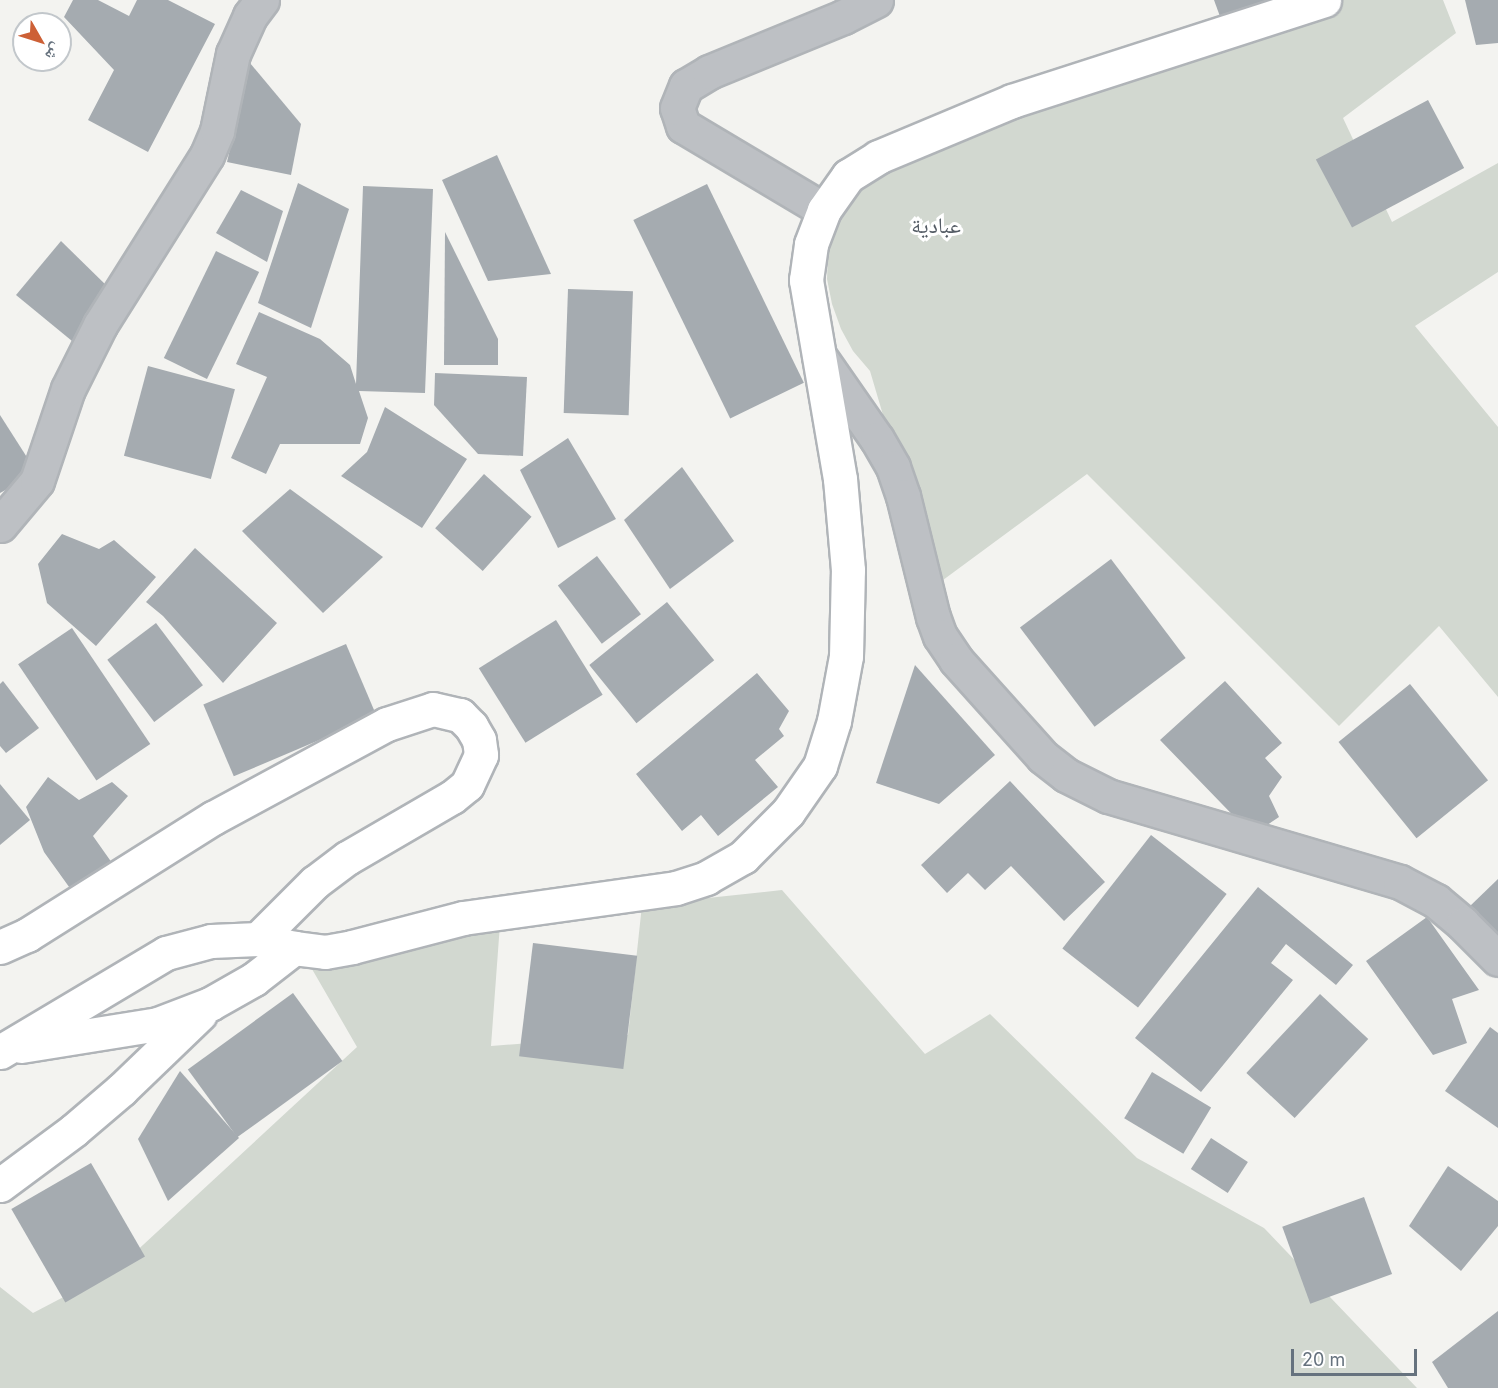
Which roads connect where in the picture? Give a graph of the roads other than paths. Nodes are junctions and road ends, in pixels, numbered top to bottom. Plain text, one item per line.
1 (262, 0) edge
2 (876, 0) edge
3 (1324, 0) edge
4 (824, 210) junction
5 (819, 356) junction
6 (0, 525) edge
7 (258, 939) junction
8 (0, 947) edge
9 (294, 948) junction
10 (1498, 959) edge
11 (210, 1004) junction
12 (5, 1050) edge
13 (0, 1185) edge

1 - 6 street
2 - 4 street
3 - 4 main road
4 - 5 main road
5 - 9 main road
5 - 10 street
7 - 8 main road
7 - 9 main road
7 - 12 main road
9 - 11 main road
11 - 12 main road
11 - 13 main road

